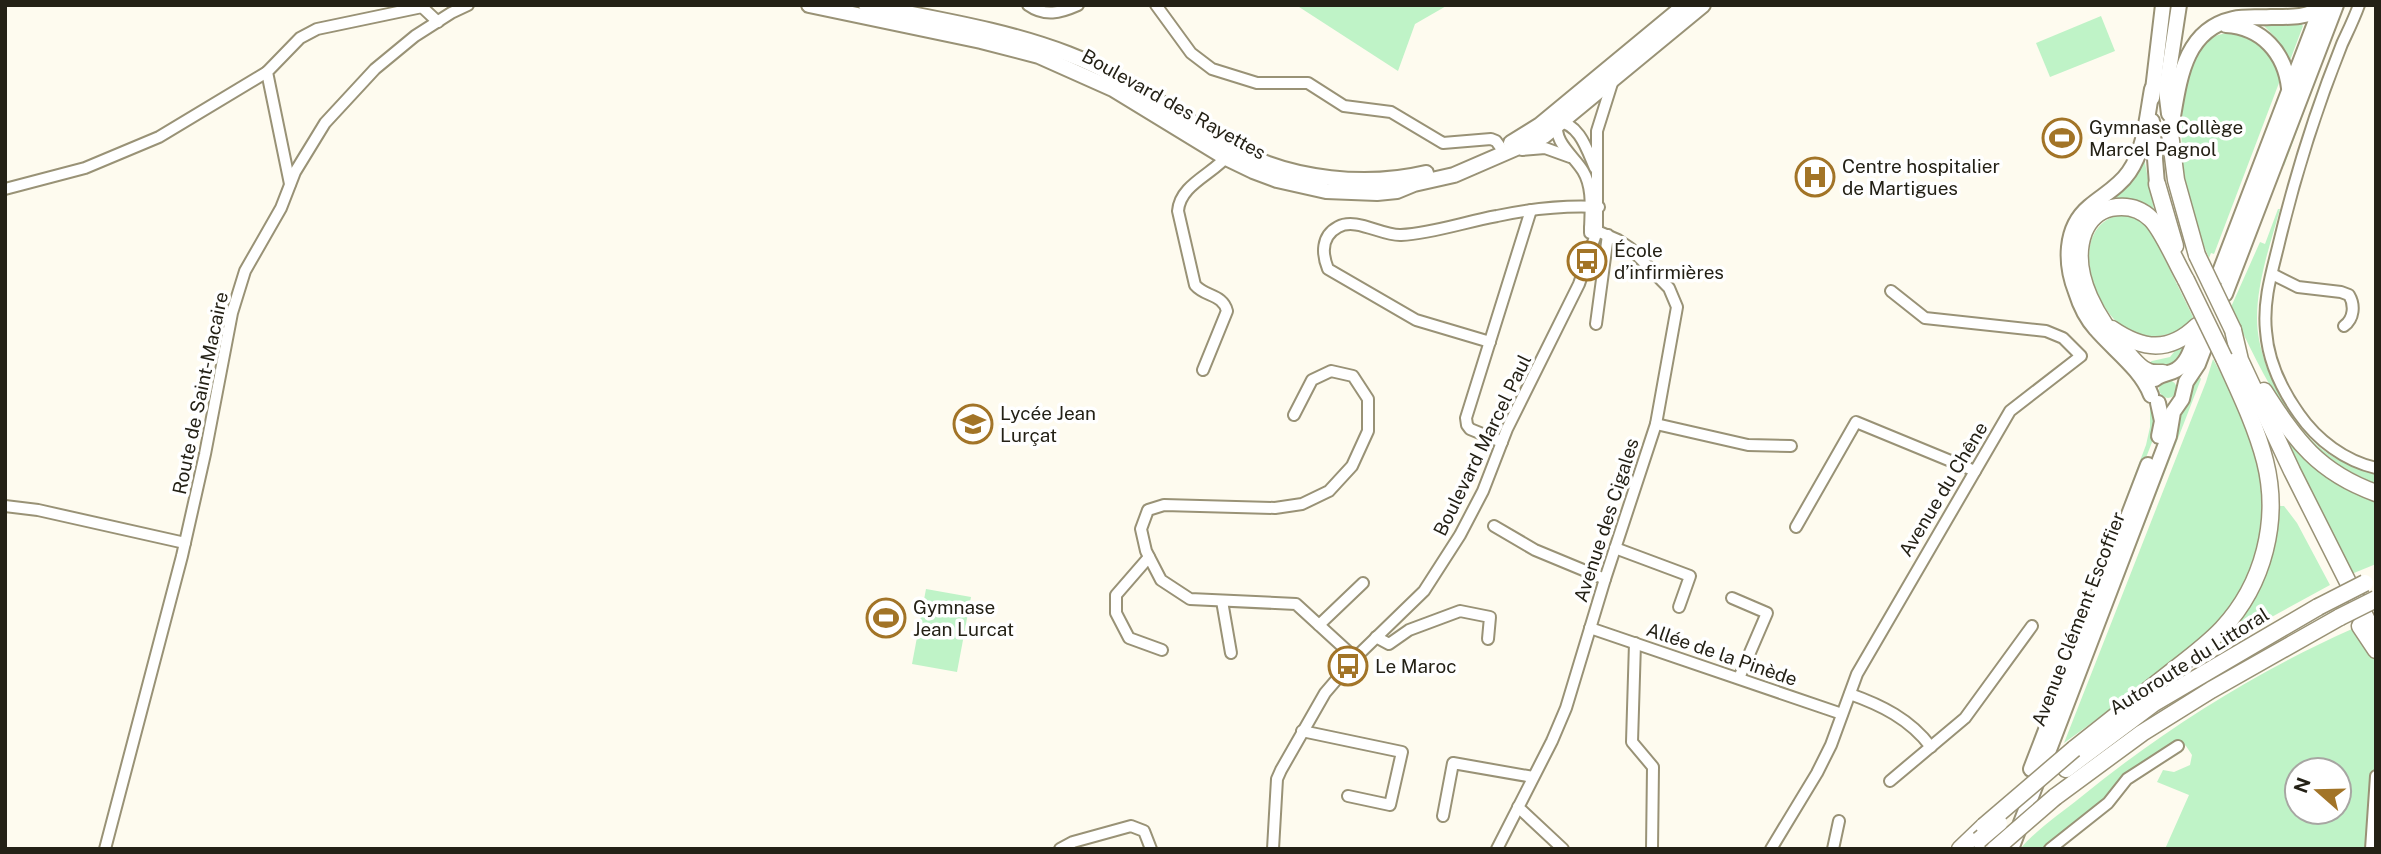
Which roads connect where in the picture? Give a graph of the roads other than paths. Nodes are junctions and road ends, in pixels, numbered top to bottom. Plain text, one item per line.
1 (468, 5) edge
2 (809, 5) edge
3 (866, 5) edge
4 (1028, 5) edge
5 (1078, 5) edge
6 (1156, 5) edge
7 (1685, 5) edge
8 (1703, 5) edge
9 (2163, 5) edge
10 (2179, 5) edge
11 (2359, 5) edge
12 (2326, 6) edge
13 (831, 7) edge
14 (453, 9) edge
15 (438, 22) junction
16 (2217, 25) junction
17 (267, 72) junction
18 (1605, 79) junction
19 (2152, 89) junction
20 (2290, 90) junction
21 (1556, 123) junction
22 (2170, 133) junction
23 (1502, 148) junction
24 (1230, 153) junction
25 (1574, 159) junction
26 (1597, 174) junction
27 (290, 184) junction
28 (2157, 184) joint
29 (5, 189) edge
30 (1398, 191) junction
31 (1595, 207) junction
32 (1531, 210) junction
33 (1598, 231) junction
34 (2272, 274) junction
35 (2218, 277) dead end
36 (2186, 279) junction
37 (1891, 291) dead end
38 (2225, 294) dead end
39 (2102, 320) junction
40 (1596, 324) dead end
41 (2344, 326) dead end
42 (2198, 327) joint
43 (2232, 330) junction
44 (1490, 342) junction
45 (2206, 344) dead end
46 (1203, 370) dead end
47 (2166, 373) junction
48 (2231, 375) junction
49 (2185, 388) junction
50 (2154, 399) junction
51 (2178, 403) junction
52 (1294, 415) dead end
53 (1656, 424) junction
54 (1502, 442) junction
55 (1791, 446) dead end
56 (2376, 468) edge
57 (1975, 471) junction
58 (2376, 493) edge
59 (5, 506) edge
60 (1494, 526) dead end
61 (1796, 527) dead end
62 (185, 543) junction
63 (1615, 548) junction
64 (1149, 557) junction
65 (1605, 579) junction
66 (2371, 581) edge
67 (1363, 583) dead end
68 (1732, 598) dead end
69 (2376, 599) edge
70 (1223, 601) junction
71 (1679, 607) dead end
72 (2376, 609) edge
73 (2333, 621) junction
74 (1319, 625) junction
75 (2032, 626) dead end
76 (1590, 628) junction
77 (2376, 633) edge
78 (1376, 637) junction
79 (1488, 639) dead end
80 (1635, 643) junction
81 (1162, 650) dead end
82 (2376, 650) edge
83 (1231, 653) dead end
84 (1355, 658) junction
85 (1740, 678) junction
86 (1850, 694) junction
87 (1842, 714) junction
88 (1302, 731) junction
89 (1931, 747) junction
90 (2178, 747) dead end
91 (2376, 776) edge
92 (1533, 777) junction
93 (1891, 781) dead end
94 (1348, 796) dead end
95 (1518, 807) junction
96 (1443, 816) dead end
97 (1839, 821) dead end
98 (1978, 838) edge
99 (105, 849) edge
100 (1060, 849) edge
101 (1151, 849) edge
102 (1273, 849) edge
103 (1497, 849) edge
104 (1563, 849) edge
105 (1652, 849) edge
106 (1772, 849) edge
107 (1833, 849) edge
108 (1961, 849) edge
109 (1995, 849) edge
110 (2001, 849) edge
111 (2011, 849) edge
112 (2050, 849) edge
113 (2371, 849) edge

1 - 14 street, Route de Saint-Macaire
2 - 13 main road, Boulevard des Rayettes
3 - 24 main road, Boulevard des Rayettes
4 - 5 street
6 - 23 street
7 - 18 main road, Boulevard des Rayettes
8 - 18 main road, Boulevard des Rayettes
9 - 19 main road
10 - 22 main road
11 - 34 street
12 - 16 main road
12 - 20 main road
12 - 38 main road
13 - 24 main road, Boulevard des Rayettes
14 - 15 street, Route de Saint-Macaire
15 - 17 street
15 - 27 street, Route de Saint-Macaire
16 - 20 main road
16 - 22 main road
17 - 27 street
17 - 29 street
18 - 21 main road, Boulevard des Rayettes
18 - 26 street, Boulevard Marcel Paul
19 - 28 main road
19 - 50 main road
20 - 35 main road
21 - 23 main road, Boulevard des Rayettes
21 - 25 street, Boulevard Marcel Paul
21 - 26 street, Boulevard Marcel Paul
21 - 30 main road, Boulevard des Rayettes
22 - 43 highway, bridge
23 - 24 main road, Boulevard des Rayettes
24 - 30 main road, Boulevard des Rayettes
24 - 46 street
25 - 30 street
25 - 31 street, Boulevard Marcel Paul
26 - 31 street, Boulevard Marcel Paul
27 - 62 street, Route de Saint-Macaire
28 - 36 highway
31 - 32 street
31 - 33 street, Boulevard Marcel Paul
32 - 44 street
32 - 44 street
33 - 40 street
33 - 53 street, Avenue des Cigales
33 - 54 street, Boulevard Marcel Paul
34 - 41 street
34 - 56 street
36 - 39 highway
36 - 48 highway, bridge
37 - 57 street, Avenue du Chêne
39 - 42 highway
39 - 47 highway
42 - 47 main road
43 - 58 highway
43 - 77 highway
44 - 54 street
45 - 49 main road
47 - 49 main road
47 - 50 main road
48 - 82 highway
48 - 98 highway, bridge
49 - 51 main road
50 - 51 main road
50 - 110 main road, Avenue Clément Escoffier
51 - 111 main road, Avenue Clément Escoffier
52 - 64 street
53 - 55 street
53 - 63 street, Avenue des Cigales
54 - 78 street, Boulevard Marcel Paul
57 - 61 street
57 - 86 street, Avenue du Chêne
59 - 62 street
60 - 65 street
62 - 99 street, Route de Saint-Macaire
63 - 65 street, Avenue des Cigales
63 - 71 street
64 - 70 street
64 - 81 street
65 - 76 street, Avenue des Cigales
66 - 98 highway, Autoroute du Littoral, bridge
67 - 74 street
68 - 85 street
69 - 73 highway, Autoroute du Littoral, bridge
70 - 74 street
70 - 83 street
72 - 73 highway
73 - 109 highway, Autoroute du Littoral, bridge
74 - 84 street
75 - 89 street
76 - 80 street, Allée de la Pinède
76 - 92 street, Avenue des Cigales
78 - 79 street
78 - 84 street, Boulevard Marcel Paul
80 - 85 street, Allée de la Pinède
80 - 105 street
84 - 88 street, Boulevard Marcel Paul
85 - 87 street, Allée de la Pinède
86 - 87 street, Avenue du Chêne
86 - 89 street
87 - 106 street, Avenue du Chêne
88 - 94 street
88 - 102 street, Boulevard Marcel Paul
89 - 93 street
90 - 112 street
91 - 113 street
92 - 95 street, Avenue des Cigales
92 - 96 street
95 - 103 street, Avenue des Cigales
95 - 104 street
97 - 107 street
98 - 108 highway
100 - 101 street

